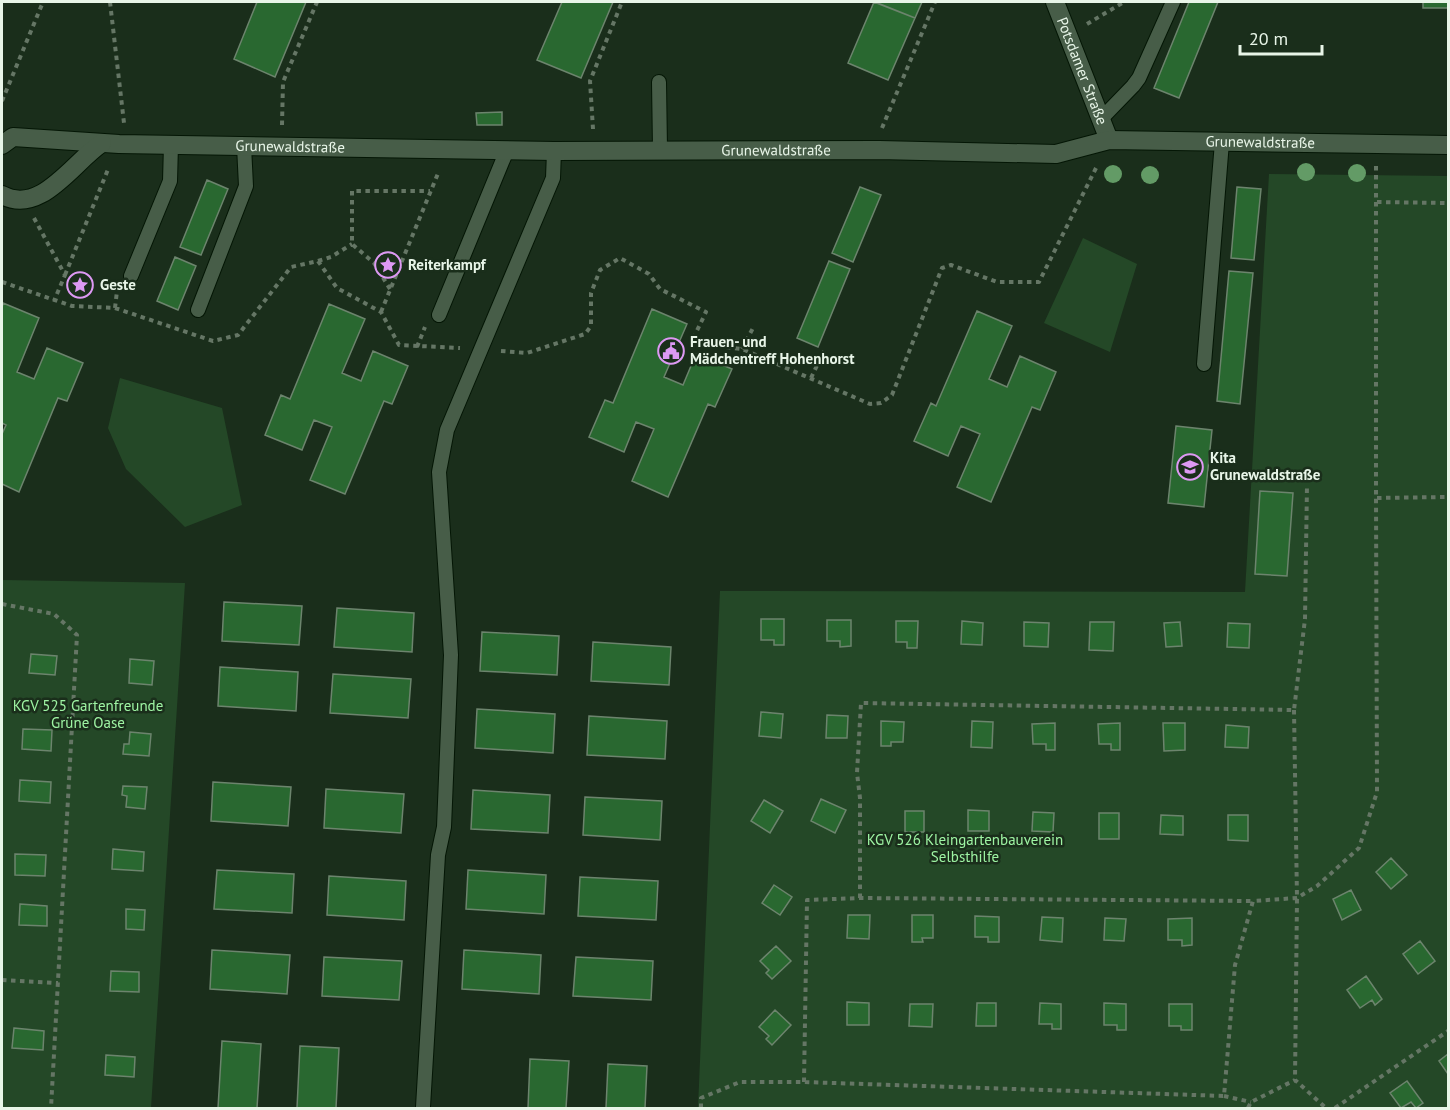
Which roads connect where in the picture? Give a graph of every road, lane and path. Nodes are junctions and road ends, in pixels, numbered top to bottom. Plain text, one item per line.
1 (43, 2) edge
2 (110, 2) edge
3 (317, 2) edge
4 (622, 2) edge
5 (935, 2) edge
6 (1055, 2) edge
7 (1124, 2) edge
8 (1173, 2) edge
9 (1068, 35) junction
10 (659, 82) dead end
11 (2, 101) edge
12 (1101, 119) junction
13 (1109, 140) junction
14 (1221, 142) junction
15 (116, 144) junction
16 (2, 145) edge
17 (171, 145) junction
18 (1376, 145) junction
19 (1449, 145) edge
20 (244, 146) junction
21 (282, 146) junction
22 (448, 149) junction
23 (660, 149) junction
24 (507, 150) junction
25 (594, 150) junction
26 (879, 150) junction
27 (554, 151) junction
28 (430, 191) junction
29 (2, 195) edge
30 (25, 201) junction
31 (1377, 202) junction
32 (1449, 202) edge
33 (352, 244) junction
34 (318, 261) junction
35 (65, 275) junction
36 (131, 276) dead end
37 (2, 282) edge
38 (390, 289) junction
39 (54, 301) junction
40 (198, 310) dead end
41 (381, 312) junction
42 (439, 315) dead end
43 (754, 326) dead end
44 (742, 349) junction
45 (481, 350) junction
46 (824, 351) dead end
47 (1204, 364) dead end
48 (811, 378) junction
49 (1307, 486) dead end
50 (1449, 497) edge
51 (1376, 498) junction
52 (2, 604) edge
53 (1294, 710) junction
54 (860, 898) junction
55 (1297, 898) junction
56 (1253, 901) junction
57 (2, 980) edge
58 (57, 984) junction
59 (1449, 1031) edge
60 (1295, 1080) junction
61 (804, 1082) junction
62 (1224, 1096) junction
63 (1251, 1102) junction
64 (423, 1107) edge
65 (51, 1108) edge
66 (701, 1108) edge
67 (1248, 1108) edge
68 (1326, 1108) edge
69 (1335, 1108) edge

1 - 11 path
2 - 15 path
3 - 21 path
4 - 25 path
5 - 26 path
6 - 9 street, Potsdamer Straße
7 - 9 path
8 - 12 lane
9 - 12 street, Potsdamer Straße
10 - 23 lane
12 - 13 street, Potsdamer Straße
13 - 14 street, Grunewaldstraße
13 - 26 street, Grunewaldstraße
13 - 48 path
14 - 18 street, Grunewaldstraße
14 - 47 lane
15 - 16 street, Grunewaldstraße
15 - 17 street, Grunewaldstraße
15 - 30 street
15 - 35 path
17 - 20 street, Grunewaldstraße
17 - 36 lane
18 - 19 street, Grunewaldstraße
18 - 31 path
20 - 21 street, Grunewaldstraße
20 - 40 lane
21 - 22 street, Grunewaldstraße
22 - 24 street, Grunewaldstraße
22 - 28 path
23 - 25 street, Grunewaldstraße
23 - 26 street, Grunewaldstraße
24 - 27 street, Grunewaldstraße
24 - 42 lane
25 - 27 street, Grunewaldstraße
27 - 45 lane
28 - 33 path
28 - 38 path
29 - 30 street
30 - 35 path
31 - 32 path
31 - 51 path
33 - 34 path
33 - 38 path
34 - 39 path
34 - 41 path
35 - 39 path
37 - 39 path
38 - 41 path
41 - 45 path
43 - 44 path
44 - 45 path
44 - 48 path
45 - 64 lane
46 - 48 path
49 - 53 path
50 - 51 path
51 - 55 path
52 - 58 path
53 - 54 path
53 - 55 path
54 - 56 path
54 - 61 path
55 - 56 path
55 - 60 path
56 - 62 path
57 - 58 path
58 - 65 path
59 - 69 path
60 - 63 path
60 - 68 path
61 - 62 path
61 - 66 path
62 - 63 path
63 - 67 path

